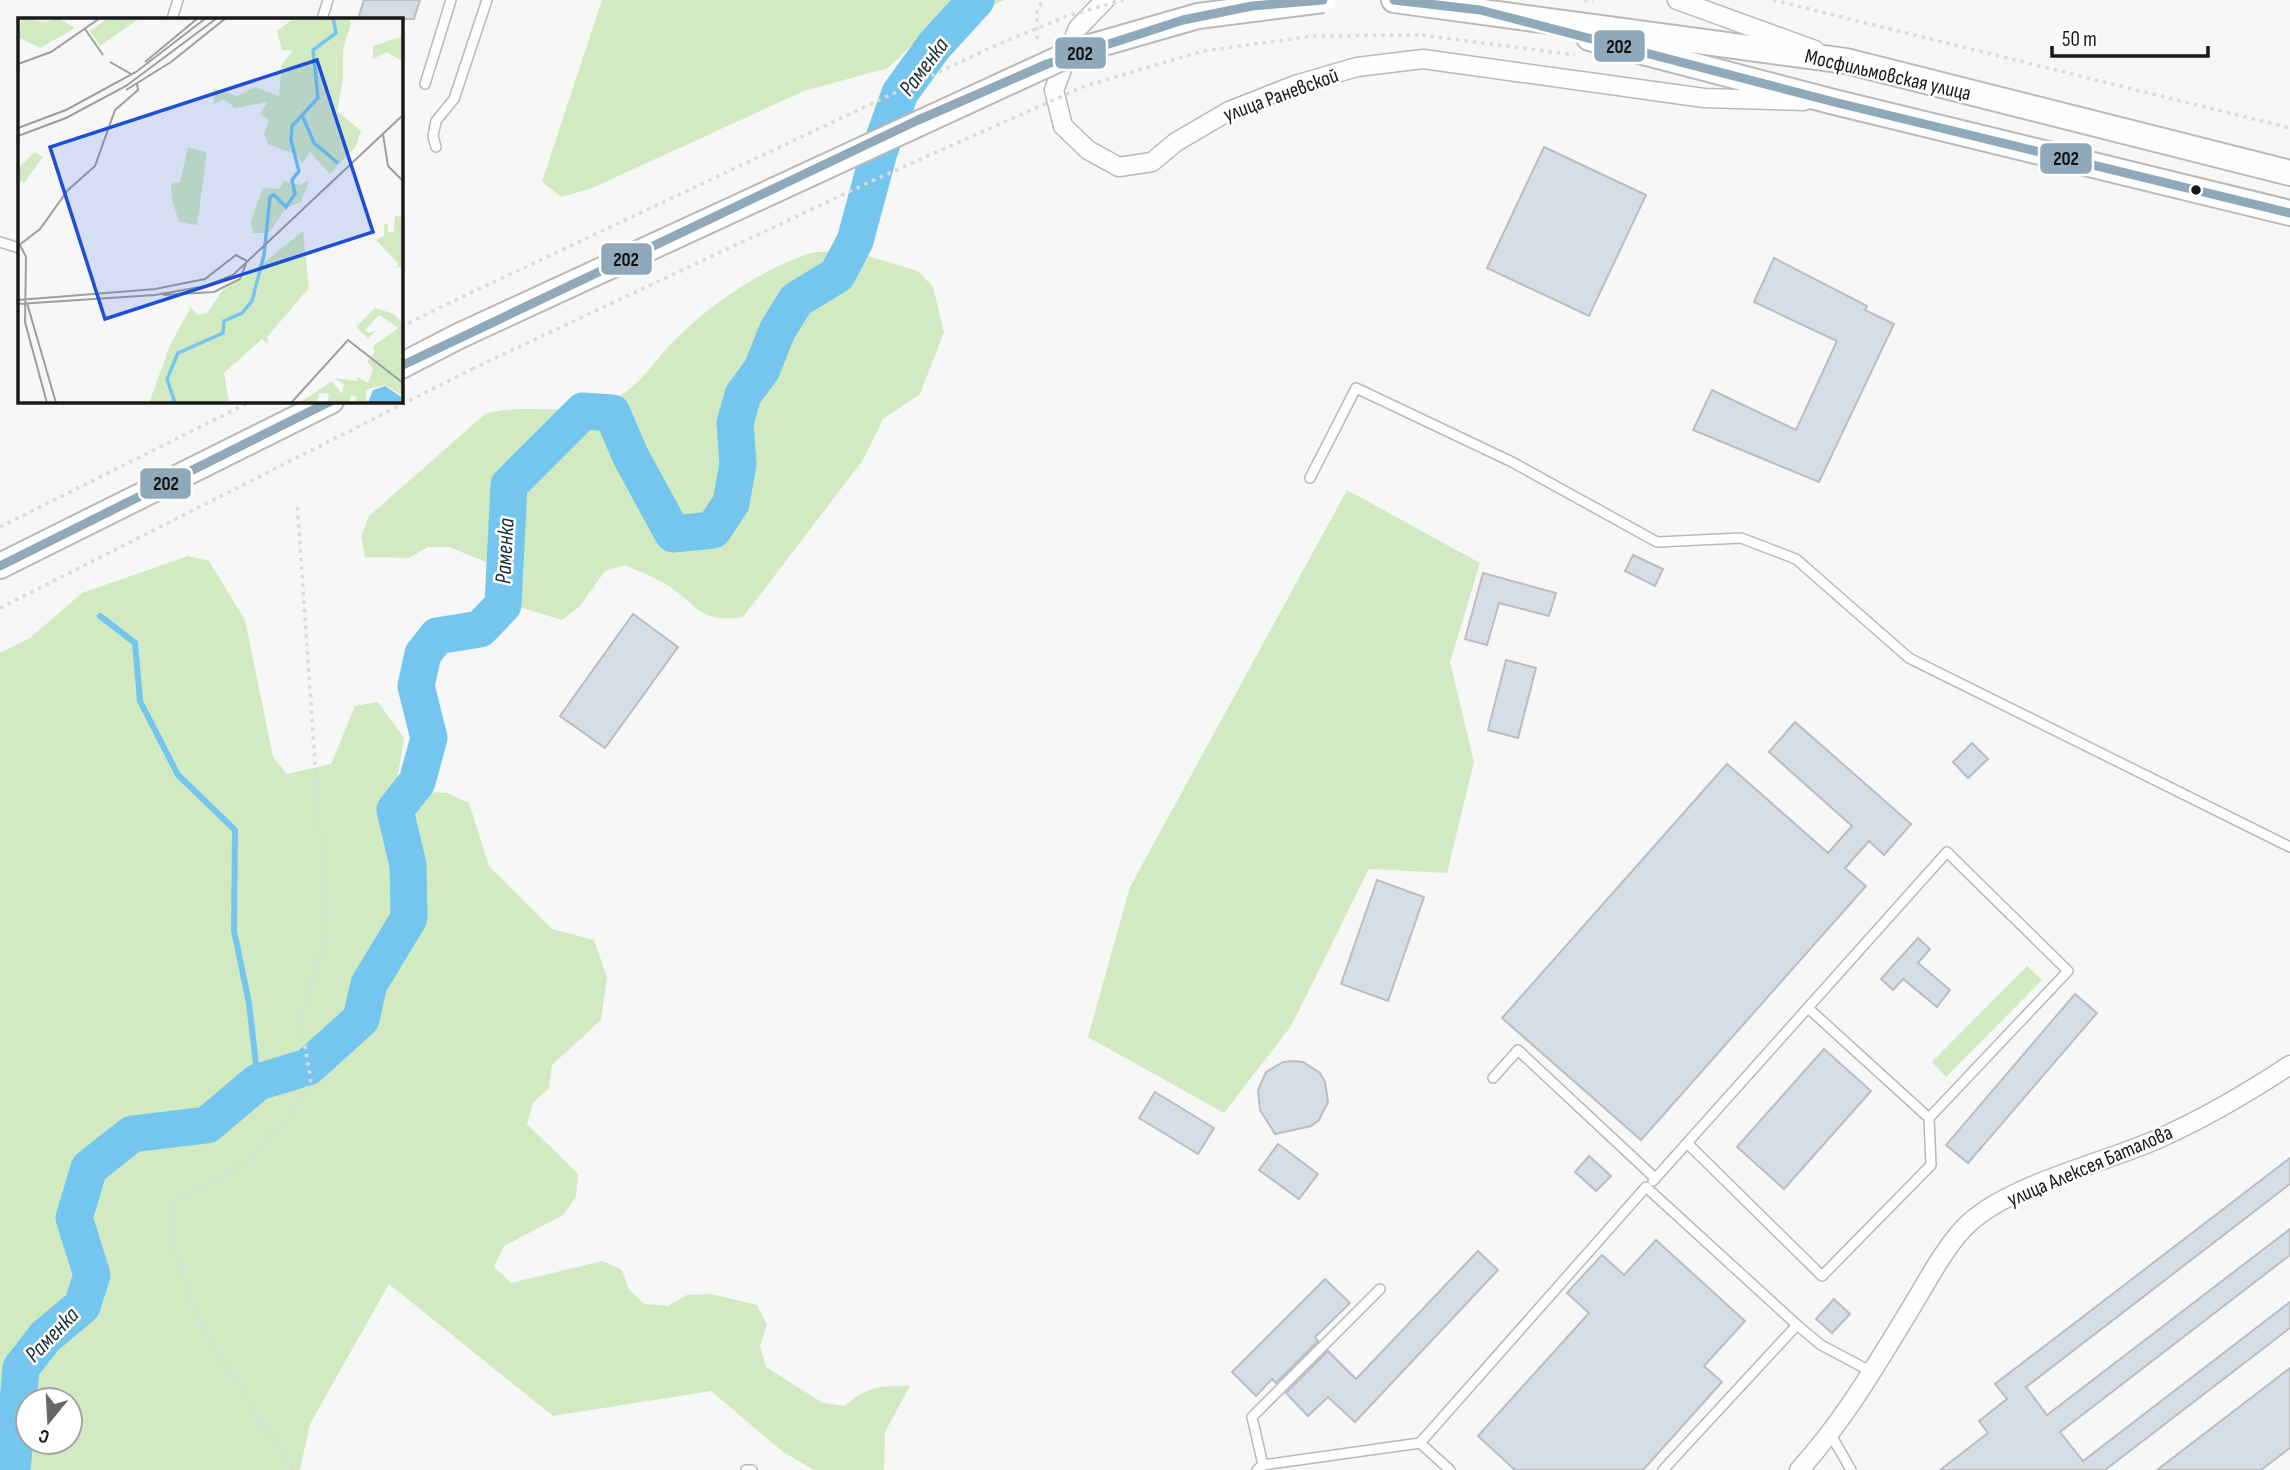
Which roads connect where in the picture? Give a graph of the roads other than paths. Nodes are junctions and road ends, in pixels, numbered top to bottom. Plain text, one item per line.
1 (178, 0) edge
2 (328, 0) edge
3 (451, 0) edge
4 (487, 0) edge
5 (1105, 0) edge
6 (1323, 0) edge
7 (1394, 0) edge
8 (1677, 0) edge
9 (1480, 10) junction
10 (172, 18) edge
11 (322, 18) edge
12 (1846, 61) junction
13 (425, 84) dead end
14 (1834, 102) junction
15 (436, 147) dead end
16 (2290, 173) edge
17 (2290, 213) edge
18 (0, 242) edge
19 (18, 248) edge
20 (402, 365) edge
21 (329, 402) edge
22 (1310, 478) dead end
23 (0, 566) edge
24 (2290, 847) edge
25 (1808, 1008) junction
26 (2290, 1065) edge
27 (1493, 1078) dead end
28 (1929, 1118) junction
29 (1687, 1143) junction
30 (1656, 1178) junction
31 (1646, 1188) junction
32 (1380, 1289) dead end
33 (1797, 1325) junction
34 (1871, 1373) junction
35 (1831, 1435) junction
36 (1420, 1443) junction
37 (1260, 1467) edge
38 (746, 1470) edge
39 (752, 1470) edge
40 (1450, 1470) edge
41 (1663, 1470) edge
42 (1799, 1470) edge
43 (1851, 1470) edge

1 - 10 lane
2 - 11 lane
3 - 13 lane
4 - 15 lane
5 - 14 street, улица Раневской
6 - 20 street, bridge
7 - 9 street, Мосфильмовская улица
8 - 12 street
9 - 12 street, Мосфильмовская улица
9 - 14 street, Мосфильмовская улица
12 - 16 street, Мосфильмовская улица
14 - 17 street, Мосфильмовская улица
18 - 19 lane
21 - 23 street
22 - 24 lane
25 - 28 lane
25 - 28 lane
25 - 29 lane
26 - 34 street, улица Алексея Баталова
27 - 30 lane
28 - 29 lane
29 - 30 lane
30 - 31 lane
31 - 33 lane
31 - 36 lane
32 - 37 lane
33 - 34 lane
33 - 41 lane
34 - 35 street, улица Алексея Баталова
35 - 42 street, улица Алексея Баталова
35 - 43 lane
36 - 37 lane
36 - 40 lane
38 - 39 lane

